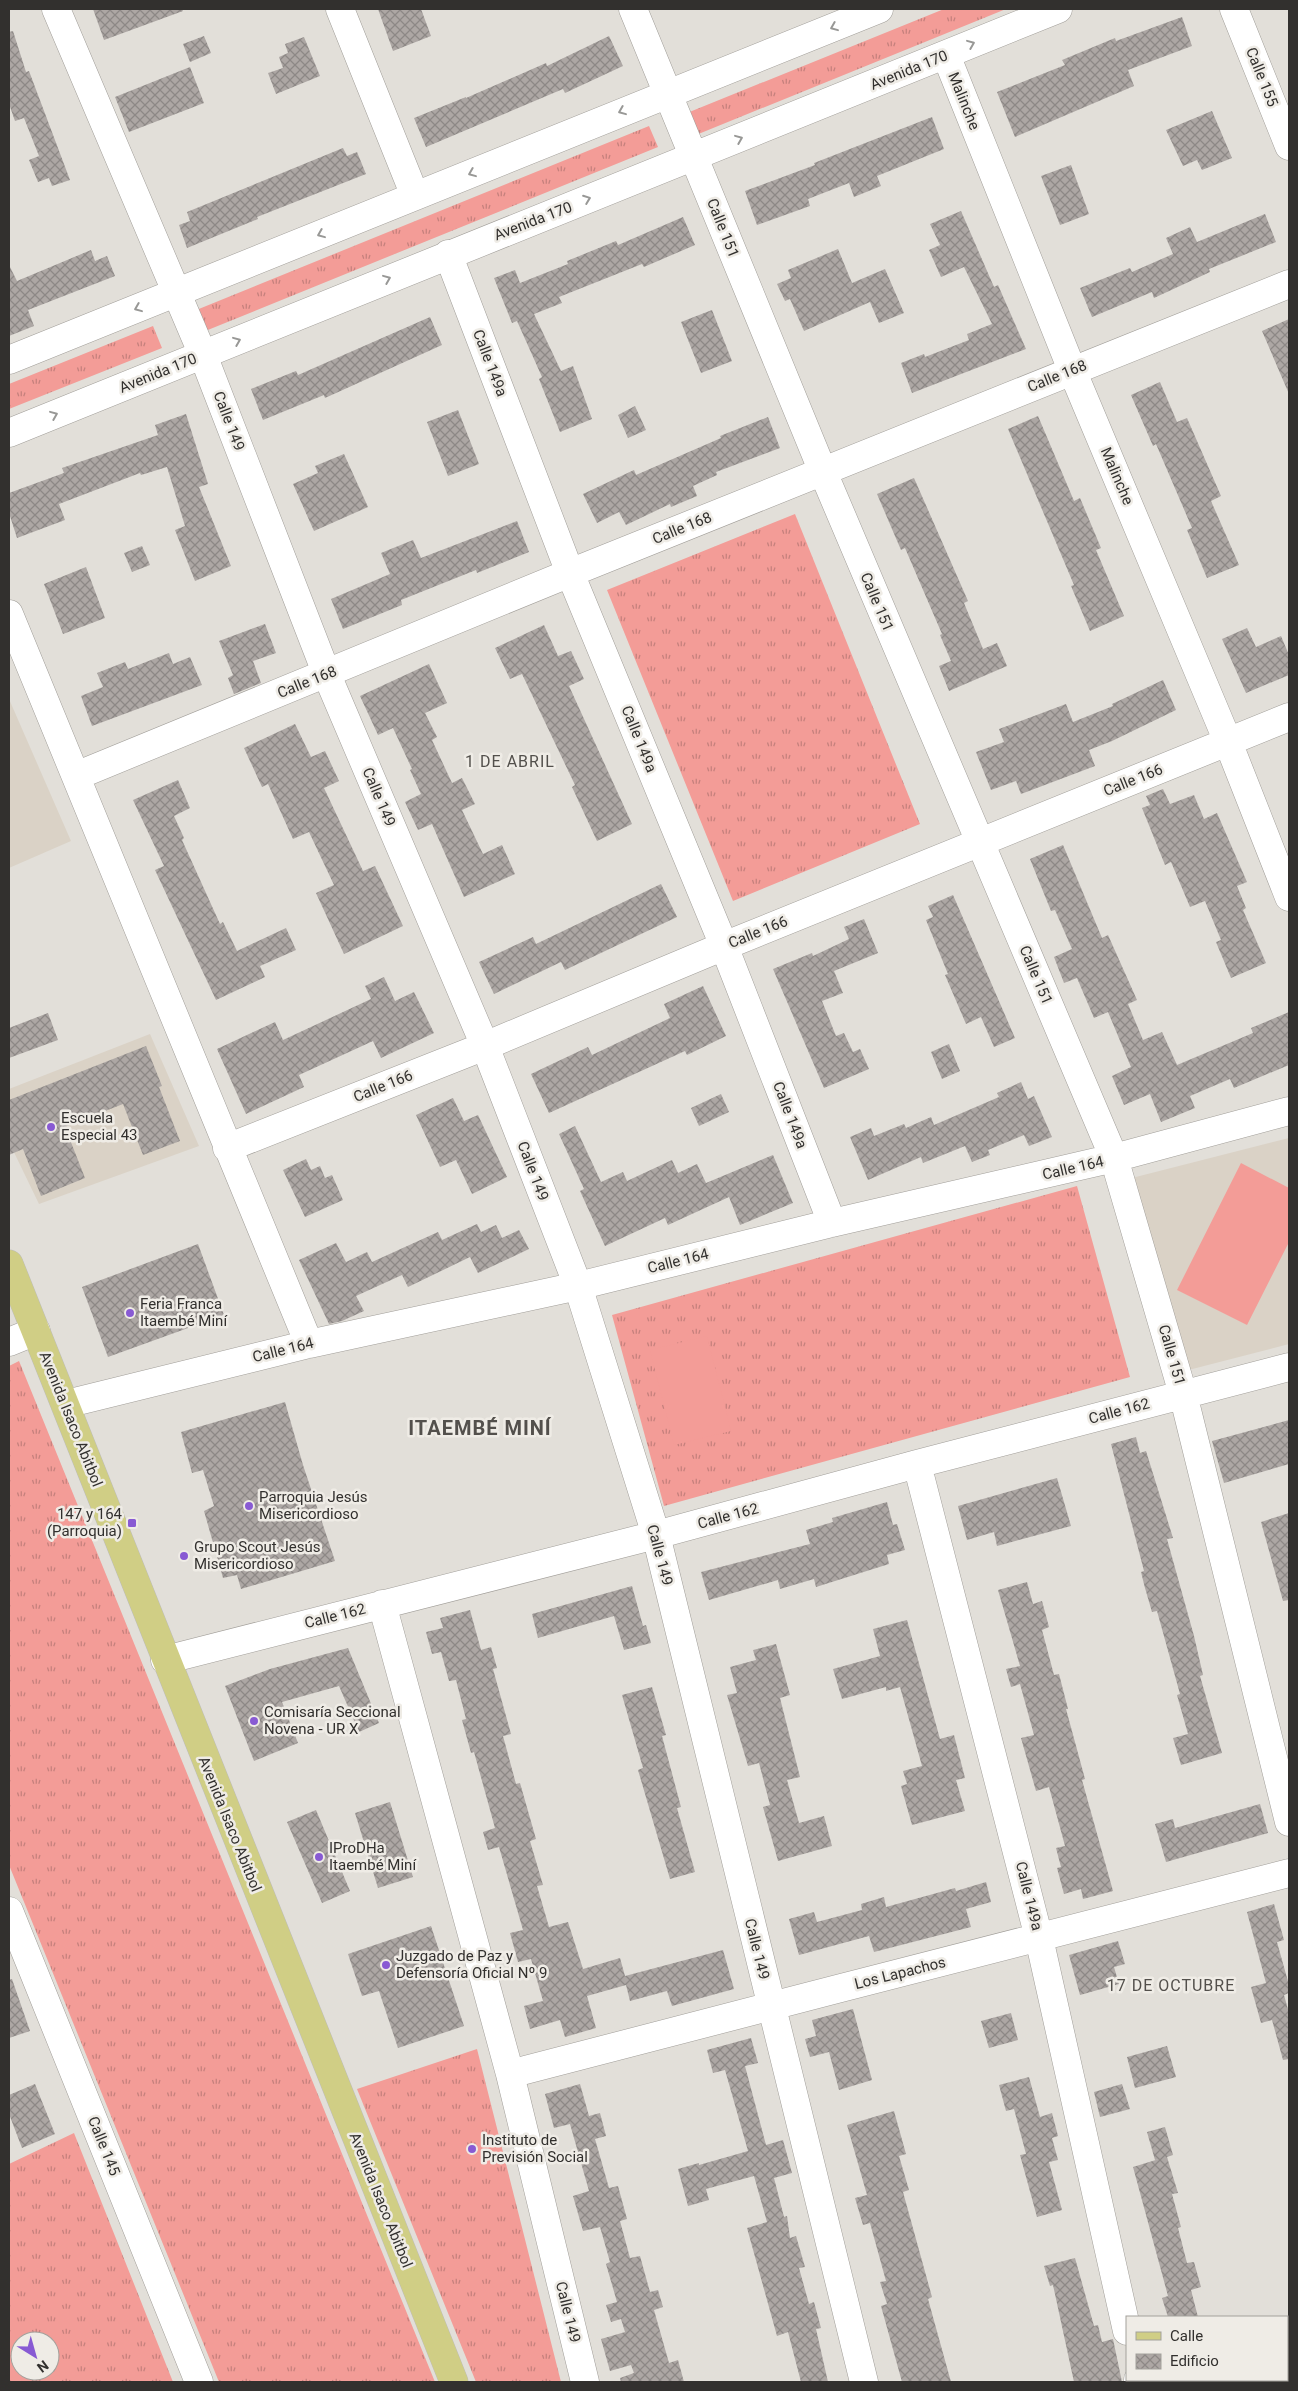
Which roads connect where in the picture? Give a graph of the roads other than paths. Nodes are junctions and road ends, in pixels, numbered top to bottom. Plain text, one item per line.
1 (56, 9) edge
2 (340, 9) edge
3 (633, 9) edge
4 (879, 9) edge
5 (1058, 9) edge
6 (1234, 9) edge
7 (946, 55) junction
8 (667, 93) junction
9 (1289, 146) edge
10 (694, 157) junction
11 (414, 196) junction
12 (448, 254) junction
13 (1289, 284) edge
14 (176, 292) junction
15 (203, 354) junction
16 (9, 360) edge
17 (1072, 370) junction
18 (9, 433) edge
19 (823, 472) junction
20 (570, 573) junction
21 (9, 614) edge
22 (327, 675) junction
23 (1289, 717) edge
24 (1228, 742) junction
25 (76, 776) junction
26 (979, 843) junction
27 (1289, 897) edge
28 (724, 946) junction
29 (485, 1046) junction
30 (1289, 1111) edge
31 (227, 1148) junction
32 (1114, 1158) junction
33 (832, 1223) junction
34 (9, 1264) edge
35 (578, 1286) junction
36 (36, 1331) junction
37 (9, 1342) edge
38 (309, 1344) junction
39 (1289, 1367) edge
40 (1183, 1394) junction
41 (66, 1404) junction
42 (917, 1464) junction
43 (656, 1535) junction
44 (382, 1604) junction
45 (165, 1660) junction
46 (1289, 1822) edge
47 (1289, 1873) edge
48 (11, 1921) edge
49 (1040, 1938) junction
50 (771, 2005) junction
51 (510, 2074) junction
52 (1126, 2326) edge
53 (199, 2382) edge
54 (454, 2382) edge
55 (585, 2382) edge
56 (864, 2382) edge

1 - 14 street, Calle 149
2 - 11 street
3 - 8 street
4 -> 8 street
7 -> 5 street, Avenida 170
6 - 9 street, Calle 155
10 -> 7 street, Avenida 170
7 - 17 street, Malinche
8 - 10 street
8 -> 11 street
12 -> 10 street, Avenida 170
10 - 19 street, Calle 151
11 -> 14 street
15 -> 12 street, Avenida 170
12 - 20 street, Calle 149a
13 - 17 street, Calle 168
14 - 15 street, Calle 149
14 -> 16 street
18 -> 15 street, Avenida 170
15 - 22 street, Calle 149
17 - 19 street, Calle 168
17 - 24 street, Malinche
19 - 20 street, Calle 168
19 - 26 street, Calle 151
20 - 22 street, Calle 168
20 - 28 street, Calle 149a
21 - 25 street
22 - 25 street, Calle 168
22 - 29 street, Calle 149
23 - 24 street, Calle 166
24 - 26 street, Calle 166
24 - 27 street, Malinche
25 - 31 street
26 - 28 street, Calle 166
26 - 32 street, Calle 151
28 - 29 street, Calle 166
28 - 33 street, Calle 149a
29 - 31 street, Calle 166
29 - 35 street, Calle 149
30 - 32 street, Calle 164
31 - 38 street
32 - 33 street, Calle 164
32 - 40 street, Calle 151
33 - 35 street, Calle 164
34 - 36 main road, Avenida Isaco Abitbol
35 - 38 street, Calle 164
35 - 43 street, Calle 149
36 - 37 street
36 - 41 main road, Avenida Isaco Abitbol
38 - 41 street, Calle 164
39 - 40 street, Calle 162
40 - 42 street, Calle 162
40 - 46 street, Calle 151
41 - 45 main road, Avenida Isaco Abitbol
42 - 43 street, Calle 162
42 - 49 street, Calle 149a
43 - 44 street, Calle 162
43 - 50 street, Calle 149
44 - 45 street, Calle 162
44 - 51 street, Calle 149
45 - 54 main road, Avenida Isaco Abitbol
47 - 49 street, Los Lapachos
48 - 53 street, Calle 145
49 - 50 street, Los Lapachos
49 - 52 street, Calle 149a
50 - 51 street, Los Lapachos
50 - 56 street, Calle 149
51 - 55 street, Calle 149

